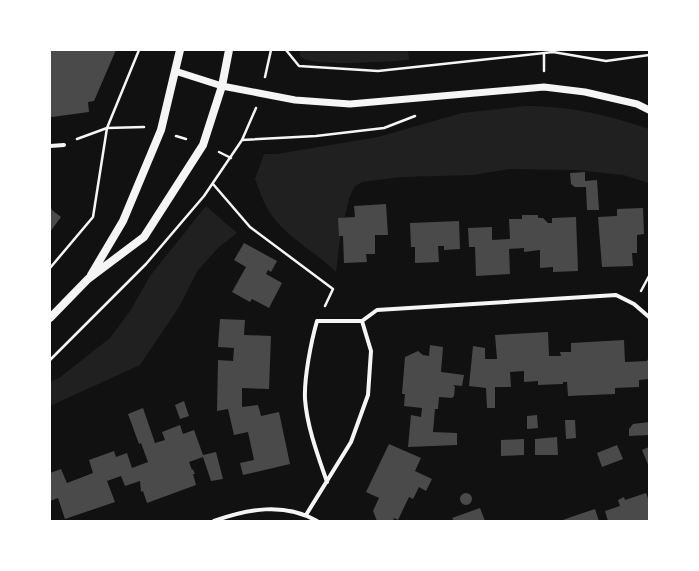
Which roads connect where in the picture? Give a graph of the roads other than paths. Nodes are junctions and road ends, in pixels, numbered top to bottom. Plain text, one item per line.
1 (180, 50) edge
2 (229, 50) edge
3 (175, 71) junction
4 (222, 86) junction
5 (649, 110) edge
6 (64, 145) road end
7 (50, 146) edge
8 (88, 279) junction
9 (649, 317) edge
10 (50, 318) edge
11 (362, 321) junction
12 (327, 482) junction
13 (306, 515) junction
14 (214, 521) edge
15 (317, 521) edge

1 - 3 main road
2 - 4 main road
3 - 4 street
3 - 8 main road
4 - 5 street
4 - 8 main road
6 - 7 street
8 - 10 main road
9 - 11 street
11 - 12 street
11 - 12 street
12 - 13 street
13 - 14 street
13 - 15 street

